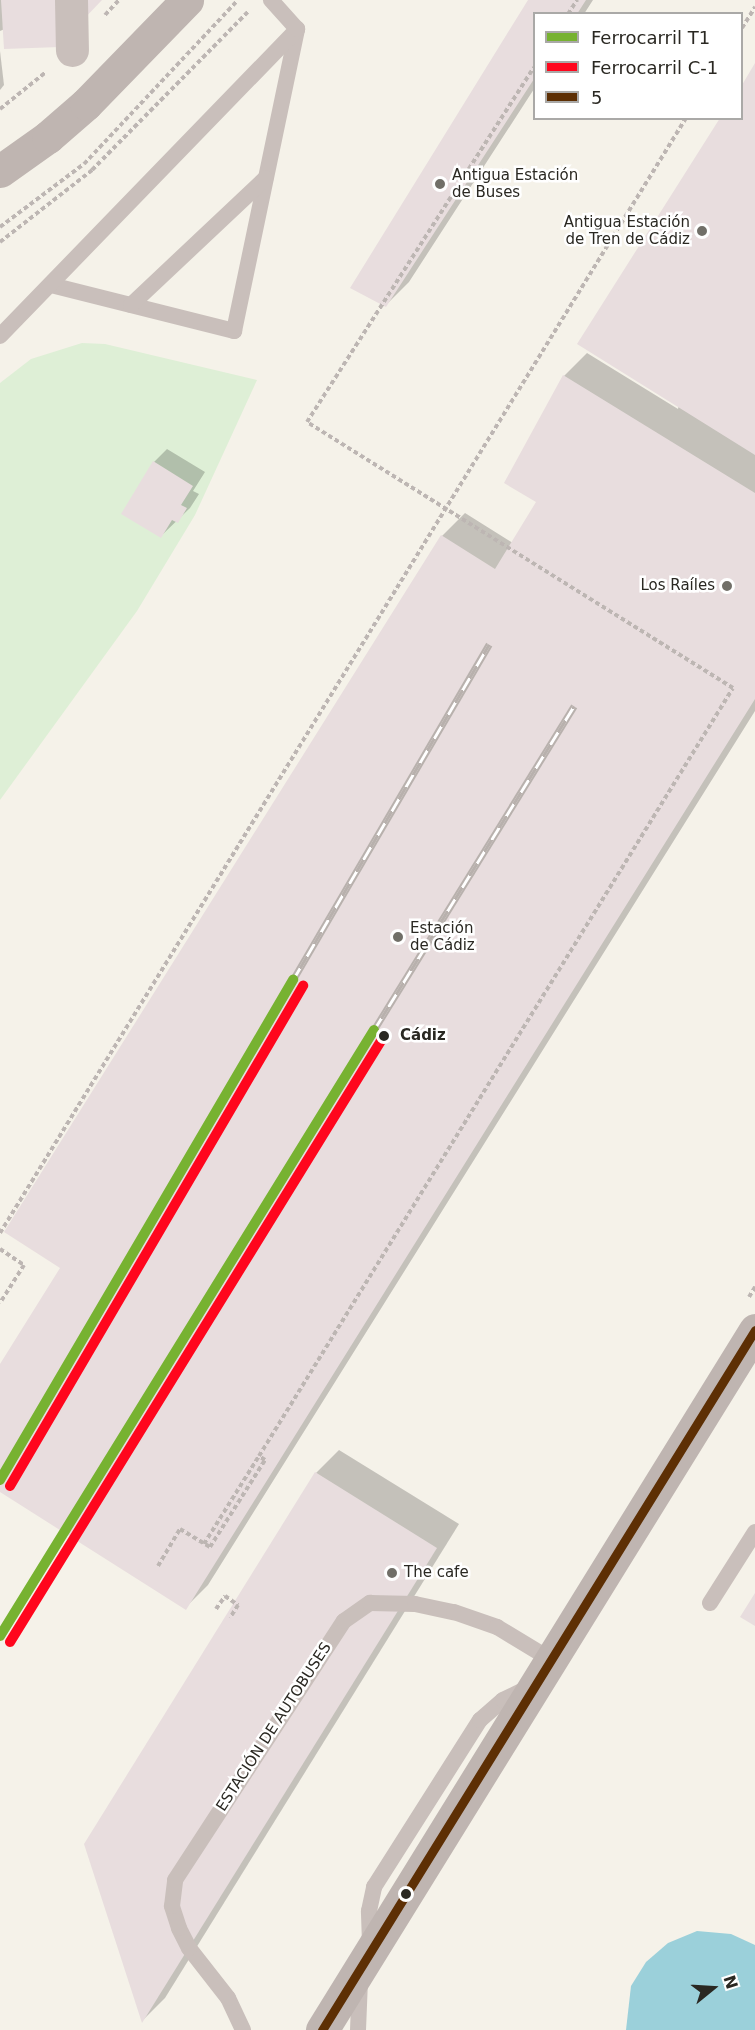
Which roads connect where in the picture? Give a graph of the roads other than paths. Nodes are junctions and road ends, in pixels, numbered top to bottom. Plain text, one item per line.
1 (71, 0) edge
2 (187, 0) edge
3 (271, 0) edge
4 (297, 29) junction
5 (72, 50) road end
6 (0, 171) edge
7 (266, 178) junction
8 (51, 285) junction
9 (131, 305) junction
10 (0, 336) edge
11 (755, 1330) edge
12 (755, 1532) edge
13 (710, 1603) dead end
14 (542, 1672) junction
15 (365, 1956) junction
16 (243, 2030) edge
17 (322, 2030) edge
18 (358, 2030) edge

1 - 5 street
2 - 6 main road
3 - 4 lane
4 - 7 lane
4 - 8 lane
7 - 9 lane
7 - 9 lane
8 - 9 lane
8 - 10 lane
11 - 14 main road
12 - 13 lane
14 - 15 main road
14 - 16 lane, ESTACIÓN DE AUTOBUSES
15 - 17 main road
15 - 18 lane

